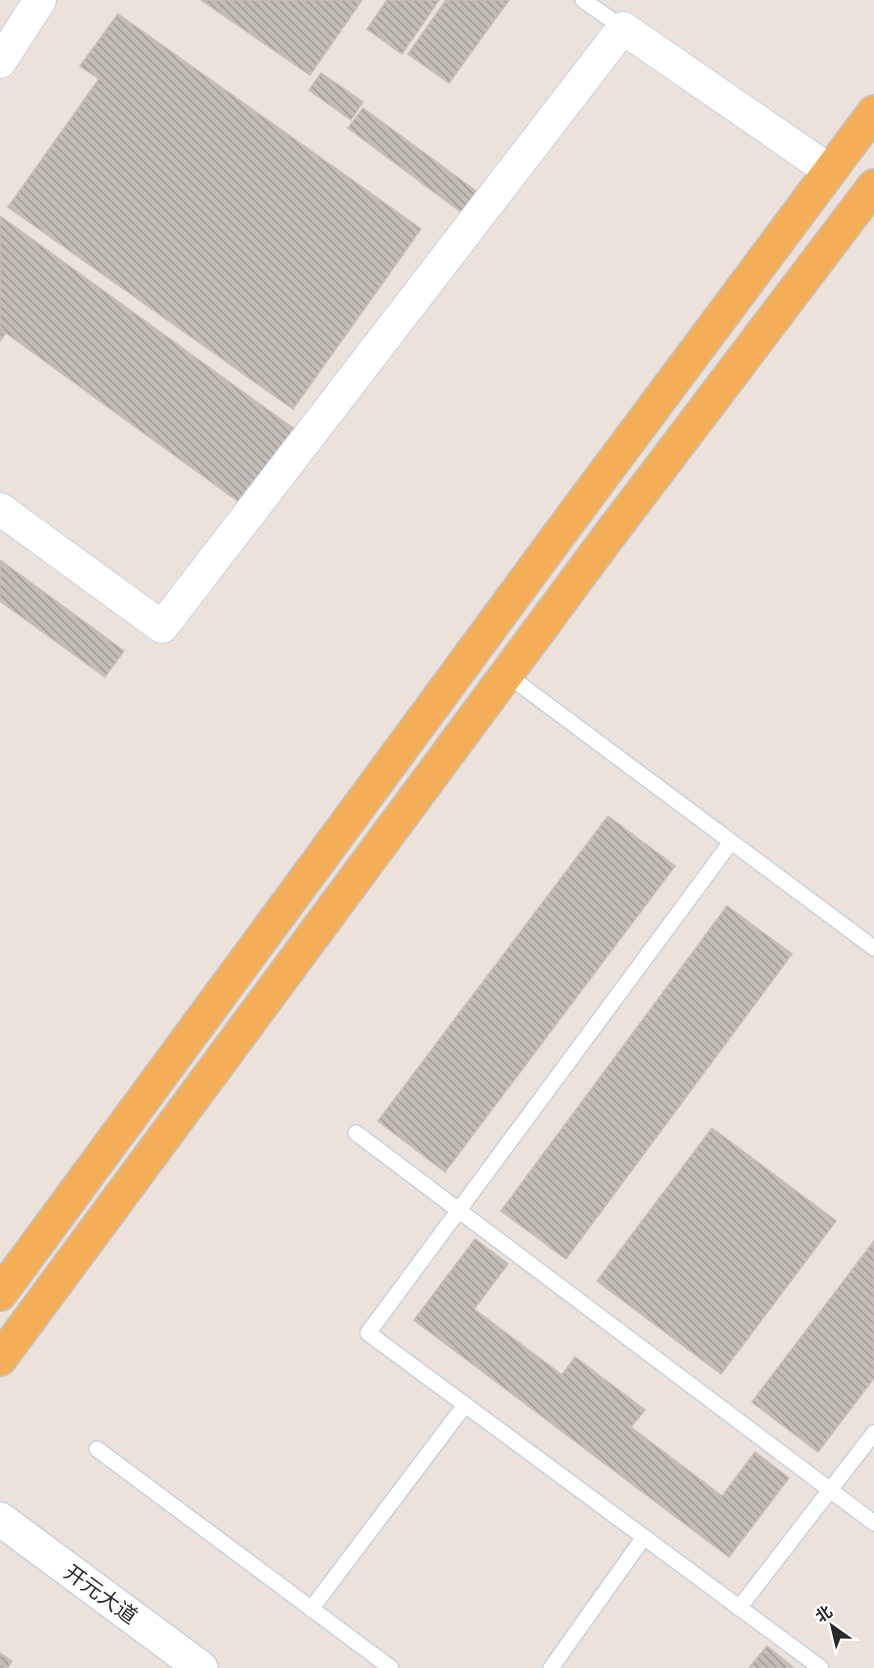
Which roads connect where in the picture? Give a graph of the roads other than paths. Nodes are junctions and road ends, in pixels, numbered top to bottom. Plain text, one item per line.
1 (40, 0) edge
2 (584, 0) edge
3 (623, 28) junction
4 (0, 62) edge
5 (874, 112) edge
6 (830, 171) junction
7 (869, 192) edge
8 (0, 509) edge
9 (507, 674) junction
10 (731, 842) junction
11 (874, 948) edge
12 (356, 1133) dead end
13 (459, 1210) junction
14 (0, 1294) edge
15 (0, 1359) edge
16 (465, 1405) junction
17 (874, 1433) edge
18 (97, 1449) dead end
19 (831, 1490) junction
20 (0, 1519) edge
21 (874, 1523) edge
22 (644, 1537) junction
23 (739, 1608) junction
24 (311, 1609) junction
25 (201, 1668) edge
26 (391, 1668) edge
27 (551, 1668) edge
28 (821, 1668) edge

1 - 4 street
2 - 3 lane
3 - 6 street
3 - 8 street
5 - 6 main road
6 - 7 main road
6 - 14 main road
7 - 9 main road
9 - 10 lane
9 - 15 main road
10 - 11 lane
10 - 13 lane
12 - 13 lane
13 - 16 lane
13 - 19 lane
16 - 22 lane
16 - 24 lane
17 - 19 lane
18 - 24 lane
19 - 21 lane
19 - 23 lane
20 - 25 street, 开元大道
22 - 23 lane
22 - 27 lane
23 - 28 lane
24 - 26 lane

